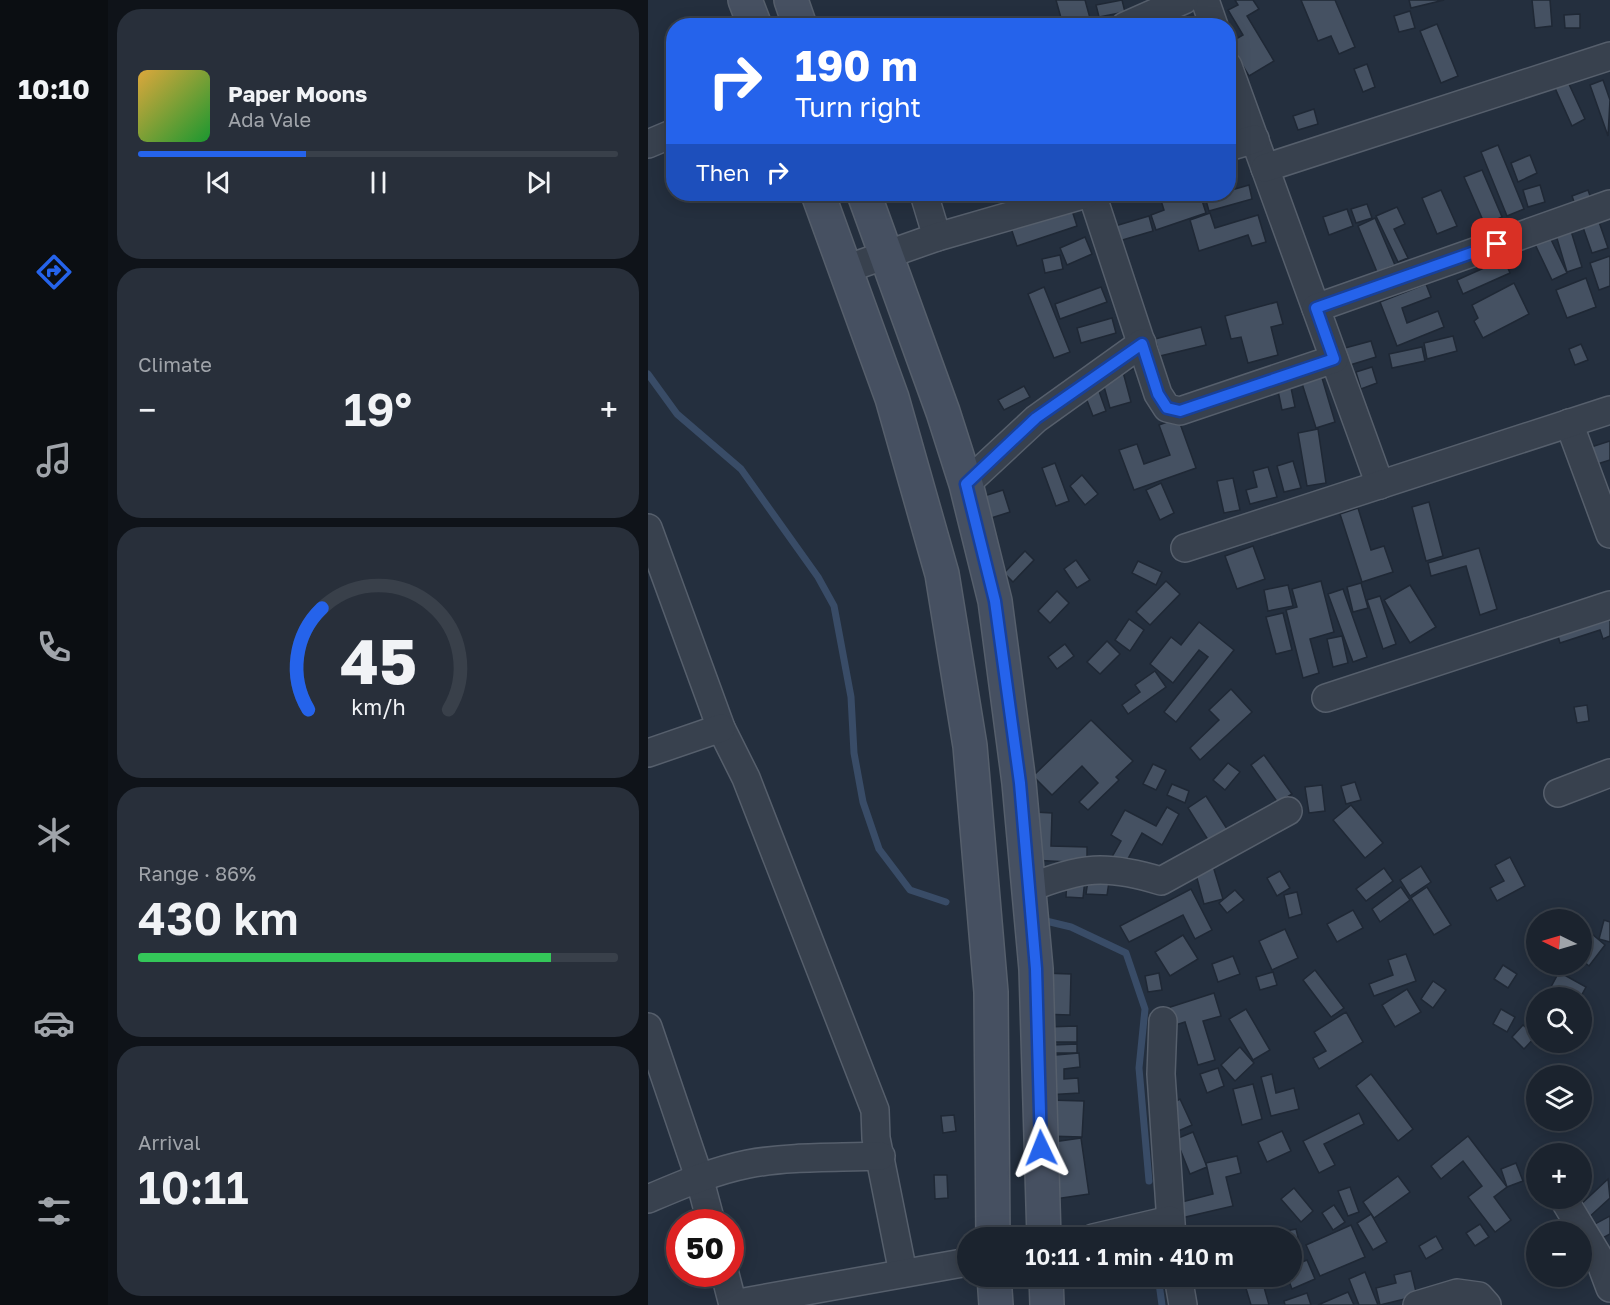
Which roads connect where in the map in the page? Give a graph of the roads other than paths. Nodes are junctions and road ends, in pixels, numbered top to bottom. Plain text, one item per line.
1 (745, 0) edge
2 (790, 0) edge
3 (1184, 0) edge
4 (1205, 0) edge
5 (752, 18) edge
6 (797, 18) edge
7 (1143, 18) edge
8 (1211, 18) edge
9 (1610, 56) edge
10 (1236, 88) edge
11 (666, 136) edge
12 (1255, 139) junction
13 (648, 144) edge
14 (1236, 145) edge
15 (1265, 168) junction
16 (821, 201) edge
17 (867, 201) edge
18 (926, 201) edge
19 (1062, 201) edge
20 (1094, 201) edge
21 (1610, 204) edge
22 (937, 237) junction
23 (887, 256) junction
24 (846, 268) junction
25 (1316, 308) junction
26 (1142, 344) junction
27 (1334, 359) junction
28 (1610, 410) edge
29 (1569, 423) junction
30 (966, 484) junction
31 (1380, 485) junction
32 (648, 528) edge
33 (1610, 534) edge
34 (1185, 548) dead end
35 (1610, 605) edge
36 (1326, 698) dead end
37 (721, 728) junction
38 (648, 753) edge
39 (1610, 772) edge
40 (1558, 793) dead end
41 (1288, 811) dead end
42 (1029, 888) junction
43 (1164, 1021) dead end
44 (648, 1027) edge
45 (881, 1156) junction
46 (699, 1177) junction
47 (648, 1198) edge
48 (708, 1209) edge
49 (1570, 1209) edge
50 (993, 1227) edge
51 (1044, 1227) edge
52 (1171, 1227) edge
53 (957, 1265) edge
54 (903, 1273) junction
55 (728, 1287) edge
56 (995, 1287) edge
57 (1046, 1287) edge
58 (1180, 1287) edge
59 (1610, 1288) edge
60 (733, 1305) edge
61 (996, 1305) edge
62 (1047, 1305) edge
63 (1183, 1305) edge
64 (1417, 1305) edge
65 (1486, 1305) edge

1 - 5 main road
2 - 6 main road
3 - 7 street
4 - 8 street
9 - 15 street
10 - 12 street
11 - 13 street
12 - 14 street
12 - 15 street
15 - 25 street
16 - 24 main road
17 - 23 main road
18 - 22 street
19 - 22 street
20 - 26 street
21 - 25 street
22 - 23 street
23 - 24 street
23 - 30 main road
24 - 50 main road
25 - 27 street
26 - 27 street
26 - 30 street
27 - 31 street
28 - 29 street
29 - 31 street
29 - 33 street
30 - 42 main road
31 - 34 street
32 - 37 street
35 - 36 street
37 - 38 street
37 - 45 street
39 - 40 street
41 - 42 street
42 - 51 main road
43 - 52 street
44 - 46 street
45 - 46 street
45 - 54 street
46 - 47 street
46 - 48 street
49 - 59 street
53 - 54 street
54 - 60 street
55 - 60 street
56 - 61 main road
57 - 62 main road
58 - 63 street
64 - 65 street

